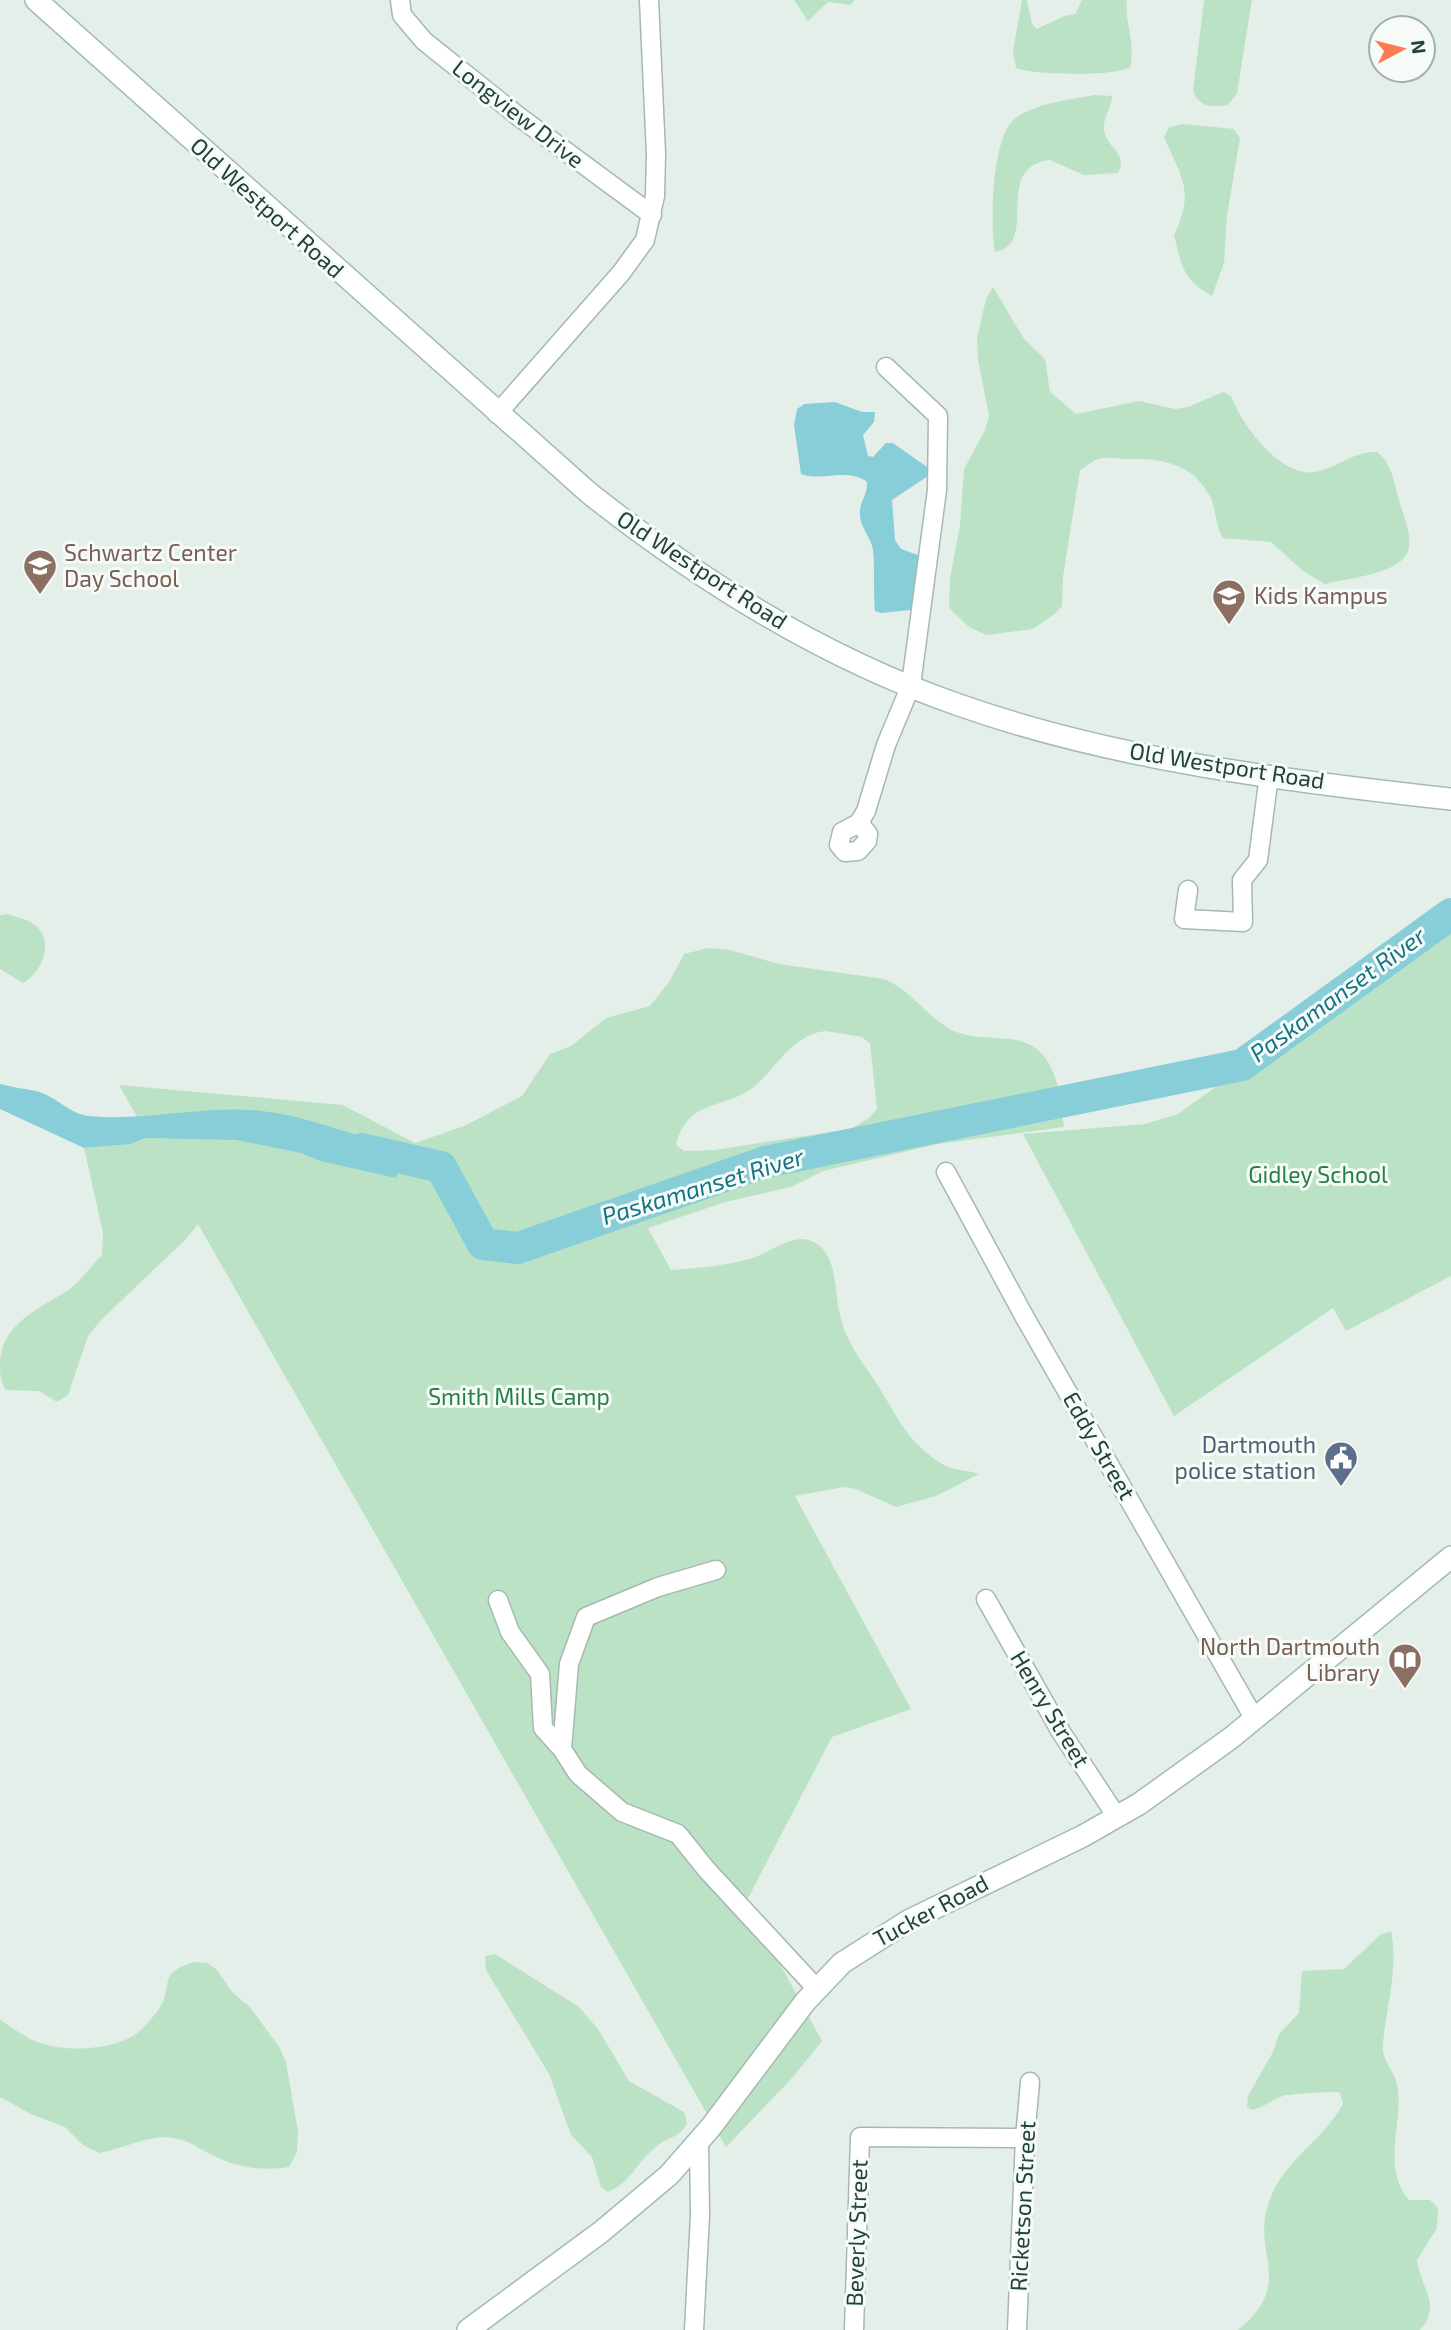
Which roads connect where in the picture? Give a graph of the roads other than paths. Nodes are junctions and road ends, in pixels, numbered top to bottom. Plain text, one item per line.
1 (36, 0) edge
2 (400, 0) edge
3 (649, 0) edge
4 (652, 215) junction
5 (886, 367) dead end
6 (497, 414) junction
7 (911, 685) junction
8 (1269, 775) junction
9 (1451, 799) edge
10 (859, 823) dead end
11 (1188, 890) dead end
12 (947, 1172) dead end
13 (1451, 1557) edge
14 (716, 1570) dead end
15 (986, 1599) dead end
16 (498, 1600) dead end
17 (1254, 1718) junction
18 (562, 1749) junction
19 (1117, 1817) junction
20 (817, 1989) junction
21 (1030, 2082) dead end
22 (1025, 2138) junction
23 (699, 2143) junction
24 (468, 2330) edge
25 (694, 2330) edge
26 (854, 2330) edge
27 (1017, 2330) edge

1 - 6 main road, Old Westport Road
2 - 4 street, Longview Drive
3 - 4 street
4 - 6 street
5 - 7 street
6 - 7 main road, Old Westport Road
7 - 8 main road, Old Westport Road
7 - 10 street
8 - 9 main road, Old Westport Road
8 - 11 street
12 - 17 street, Eddy Street
13 - 17 main road, Tucker Road
14 - 18 street
15 - 19 street, Henry Street
16 - 18 street
17 - 19 main road, Tucker Road
18 - 20 street
19 - 20 main road, Tucker Road
20 - 23 main road, Tucker Road
21 - 22 street, Ricketson Street
22 - 26 street, Beverly Street
22 - 27 street, Ricketson Street
23 - 24 main road, Tucker Road
23 - 25 street

